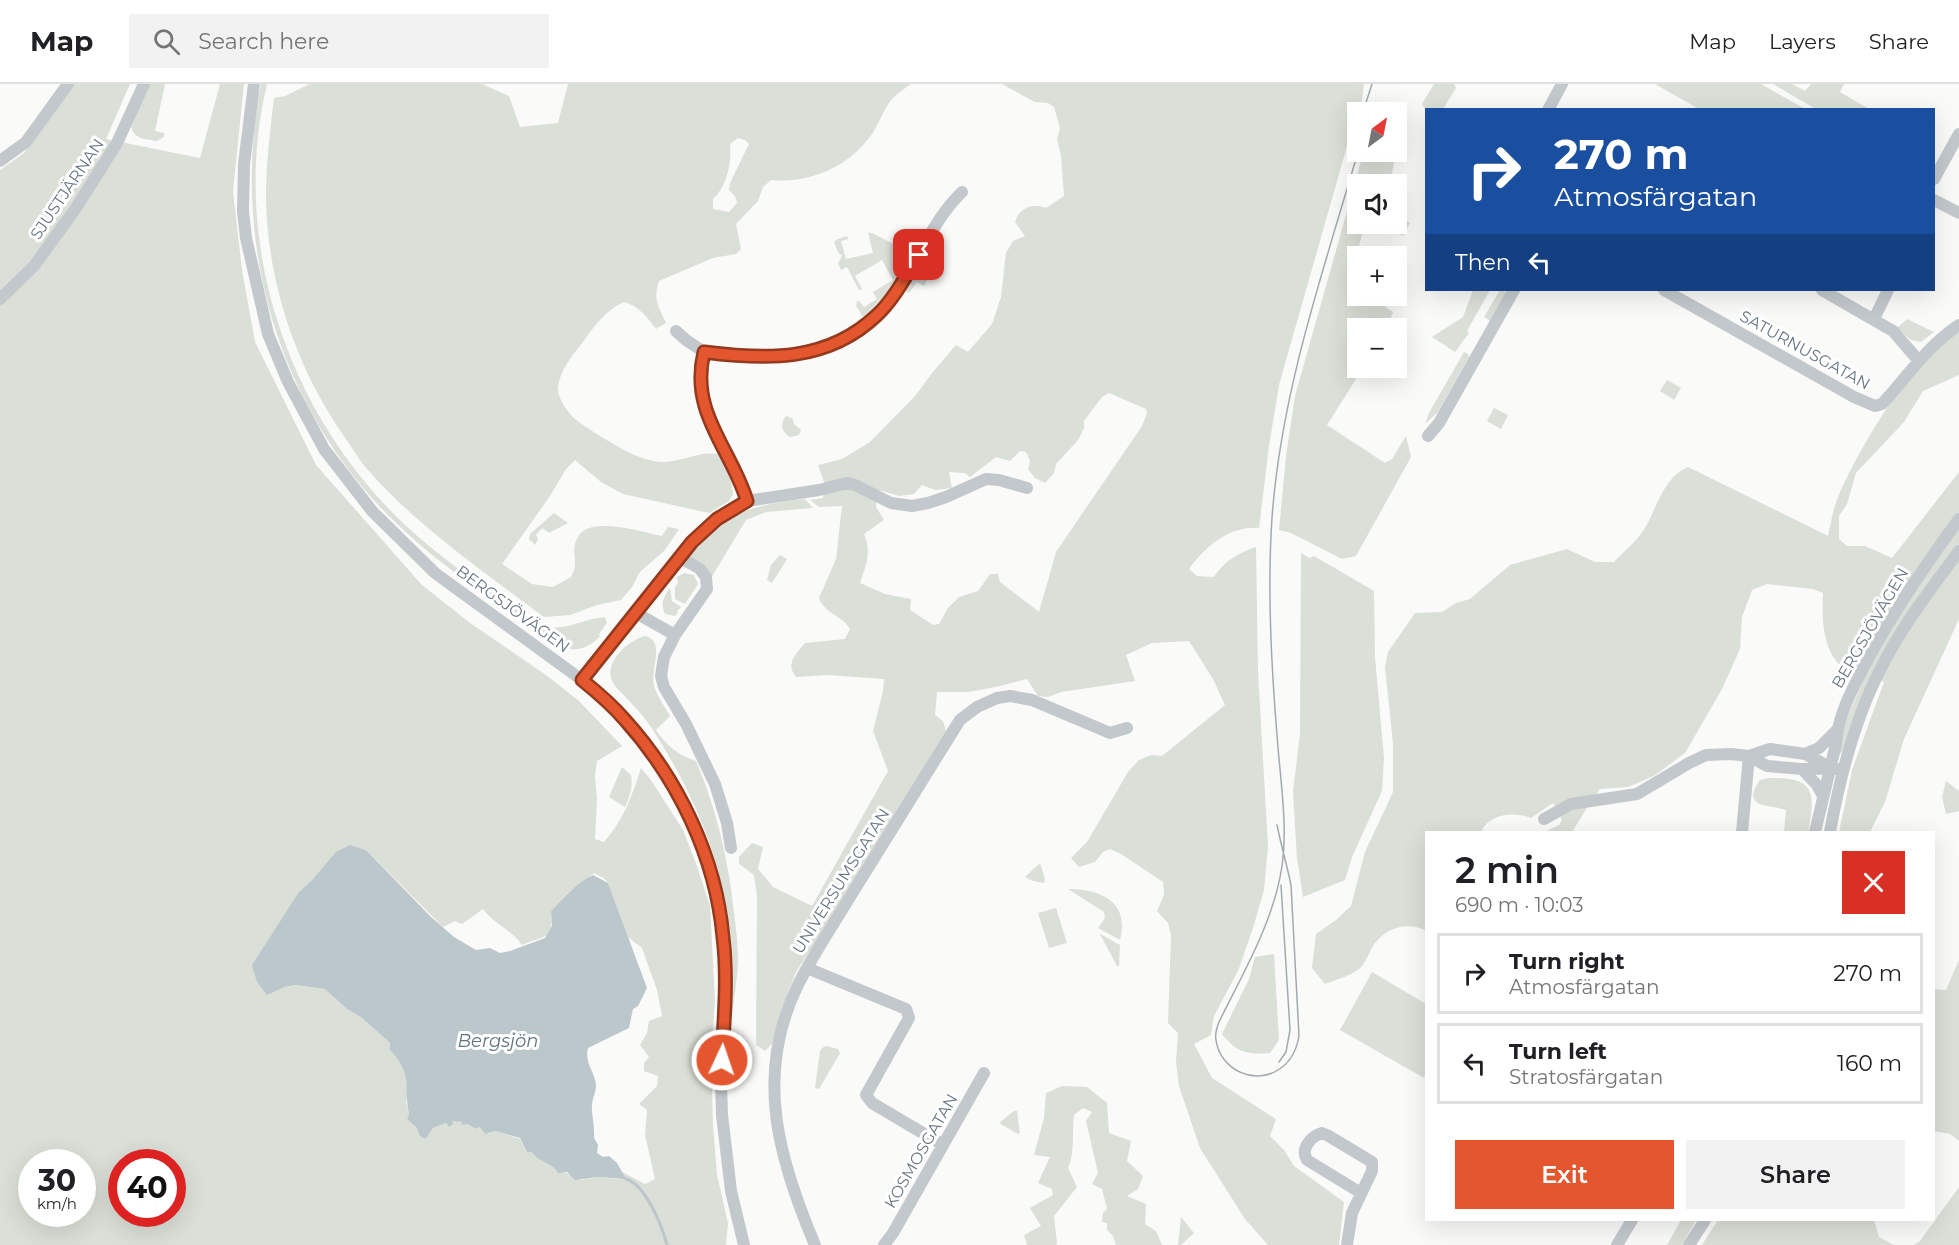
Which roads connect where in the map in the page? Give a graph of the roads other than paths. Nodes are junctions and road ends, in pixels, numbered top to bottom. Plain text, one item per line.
1 (144, 84) edge
2 (254, 84) edge
3 (1562, 84) edge
4 (66, 85) edge
5 (1549, 108) edge
6 (1959, 134) edge
7 (0, 161) edge
8 (1935, 177) edge
9 (962, 192) dead end
10 (1935, 201) edge
11 (1959, 213) edge
12 (1513, 291) edge
13 (1666, 291) edge
14 (1824, 291) edge
15 (1888, 291) edge
16 (0, 299) edge
17 (1874, 319) junction
18 (1959, 325) edge
19 (676, 331) dead end
20 (704, 352) junction
21 (1918, 360) junction
22 (1428, 436) dead end
23 (1027, 488) dead end
24 (747, 501) junction
25 (1959, 519) edge
26 (1959, 551) edge
27 (678, 557) junction
28 (636, 613) junction
29 (675, 635) junction
30 (582, 680) junction
31 (1128, 728) dead end
32 (1837, 730) junction
33 (1805, 754) junction
34 (1749, 756) junction
35 (1830, 768) junction
36 (1802, 769) junction
37 (1843, 770) junction
38 (1823, 796) junction
39 (1544, 819) dead end
40 (1742, 831) edge
41 (1815, 831) edge
42 (1830, 831) edge
43 (731, 848) dead end
44 (807, 968) junction
45 (984, 1073) dead end
46 (943, 1145) junction
47 (1361, 1193) junction
48 (1631, 1221) edge
49 (1704, 1221) edge
50 (744, 1243) edge
51 (815, 1245) edge
52 (884, 1245) edge
53 (1347, 1245) edge
54 (1617, 1245) edge
55 (1689, 1245) edge

1 - 16 street, SJUSTJÄRNAN
2 - 30 street, BERGSJÖVÄGEN
3 - 5 street
4 - 7 street
6 - 8 street
9 - 20 street
10 - 11 street
12 - 22 street
13 - 21 street, SATURNUSGATAN
14 - 17 street
15 - 17 street
17 - 21 street
18 - 21 street, SATURNUSGATAN
19 - 20 street
20 - 24 street
23 - 24 street
24 - 27 street
25 - 32 street, BERGSJÖVÄGEN
26 - 37 street, BERGSJÖVÄGEN
27 - 28 street
27 - 29 street
28 - 29 street
28 - 30 street
29 - 43 street
30 - 50 street, BERGSJÖVÄGEN
31 - 44 street, UNIVERSUMSGATAN
32 - 33 street
32 - 35 street, BERGSJÖVÄGEN
33 - 34 street
33 - 35 street
34 - 36 street
34 - 39 street
34 - 40 street
35 - 36 street
35 - 37 street
35 - 38 street, BERGSJÖVÄGEN
36 - 38 street
37 - 42 street, BERGSJÖVÄGEN
38 - 41 street, BERGSJÖVÄGEN
44 - 46 street
44 - 51 street, UNIVERSUMSGATAN
45 - 46 street, KOSMOSGATAN
46 - 52 street, KOSMOSGATAN
47 - 47 street
47 - 53 street
48 - 54 street
49 - 55 street

